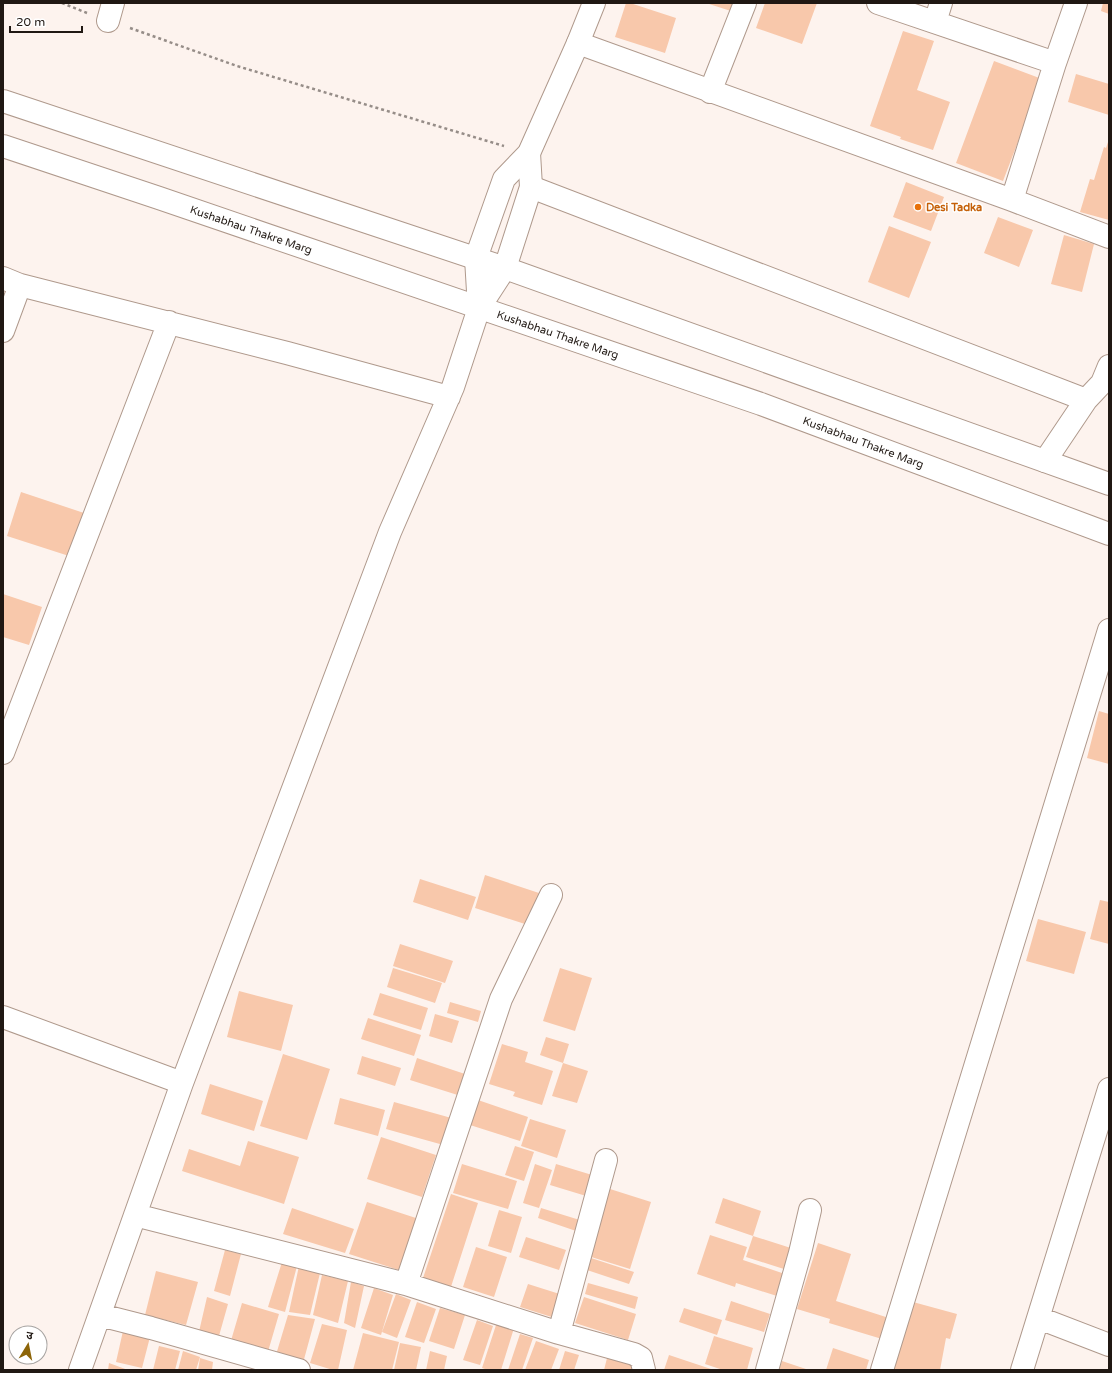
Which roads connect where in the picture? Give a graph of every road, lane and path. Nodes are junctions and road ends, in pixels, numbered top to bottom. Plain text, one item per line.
1 (62, 3) edge
2 (594, 3) edge
3 (745, 3) edge
4 (878, 3) edge
5 (1076, 3) edge
6 (111, 12) edge
7 (938, 13) edge
8 (578, 43) junction
9 (1055, 63) junction
10 (710, 92) junction
11 (3, 101) edge
12 (3, 146) edge
13 (530, 153) junction
14 (532, 187) junction
15 (1012, 200) junction
16 (1109, 237) edge
17 (476, 258) junction
18 (505, 268) junction
19 (12, 281) edge
20 (479, 308) junction
21 (169, 322) junction
22 (3, 332) edge
23 (1107, 378) edge
24 (448, 397) junction
25 (1086, 400) junction
26 (1045, 461) junction
27 (1109, 484) edge
28 (1109, 534) edge
29 (1109, 630) edge
30 (3, 753) edge
31 (551, 895) dead end
32 (3, 1017) edge
33 (182, 1083) junction
34 (1109, 1089) edge
35 (606, 1160) dead end
36 (810, 1210) dead end
37 (135, 1215) junction
38 (406, 1284) junction
39 (100, 1316) junction
40 (1039, 1318) junction
41 (559, 1333) junction
42 (1109, 1345) edge
43 (80, 1370) edge
44 (299, 1370) edge
45 (644, 1370) edge
46 (767, 1370) edge
47 (882, 1370) edge
48 (1022, 1370) edge

1 - 6 path
2 - 8 street
3 - 10 street
4 - 7 street
5 - 9 street
6 - 13 path
7 - 9 street
8 - 10 street
8 - 13 street
9 - 15 street
10 - 15 street
11 - 17 street
12 - 20 street, Kushabhau Thakre Marg
13 - 14 street
13 - 17 street
14 - 18 street
14 - 25 street
15 - 16 street
17 - 18 street
17 - 20 street
18 - 20 street
18 - 26 street
19 - 21 street
19 - 22 street
20 - 24 street
20 - 28 street, Kushabhau Thakre Marg
21 - 24 street
21 - 30 street
23 - 25 street
24 - 33 street
25 - 26 street
26 - 27 street
29 - 47 street
31 - 38 street
32 - 33 street
33 - 37 street
34 - 40 street
35 - 41 street
36 - 46 street
37 - 38 street
37 - 39 street
38 - 41 street
39 - 43 street
39 - 44 street
40 - 42 street
40 - 48 street
41 - 45 street

